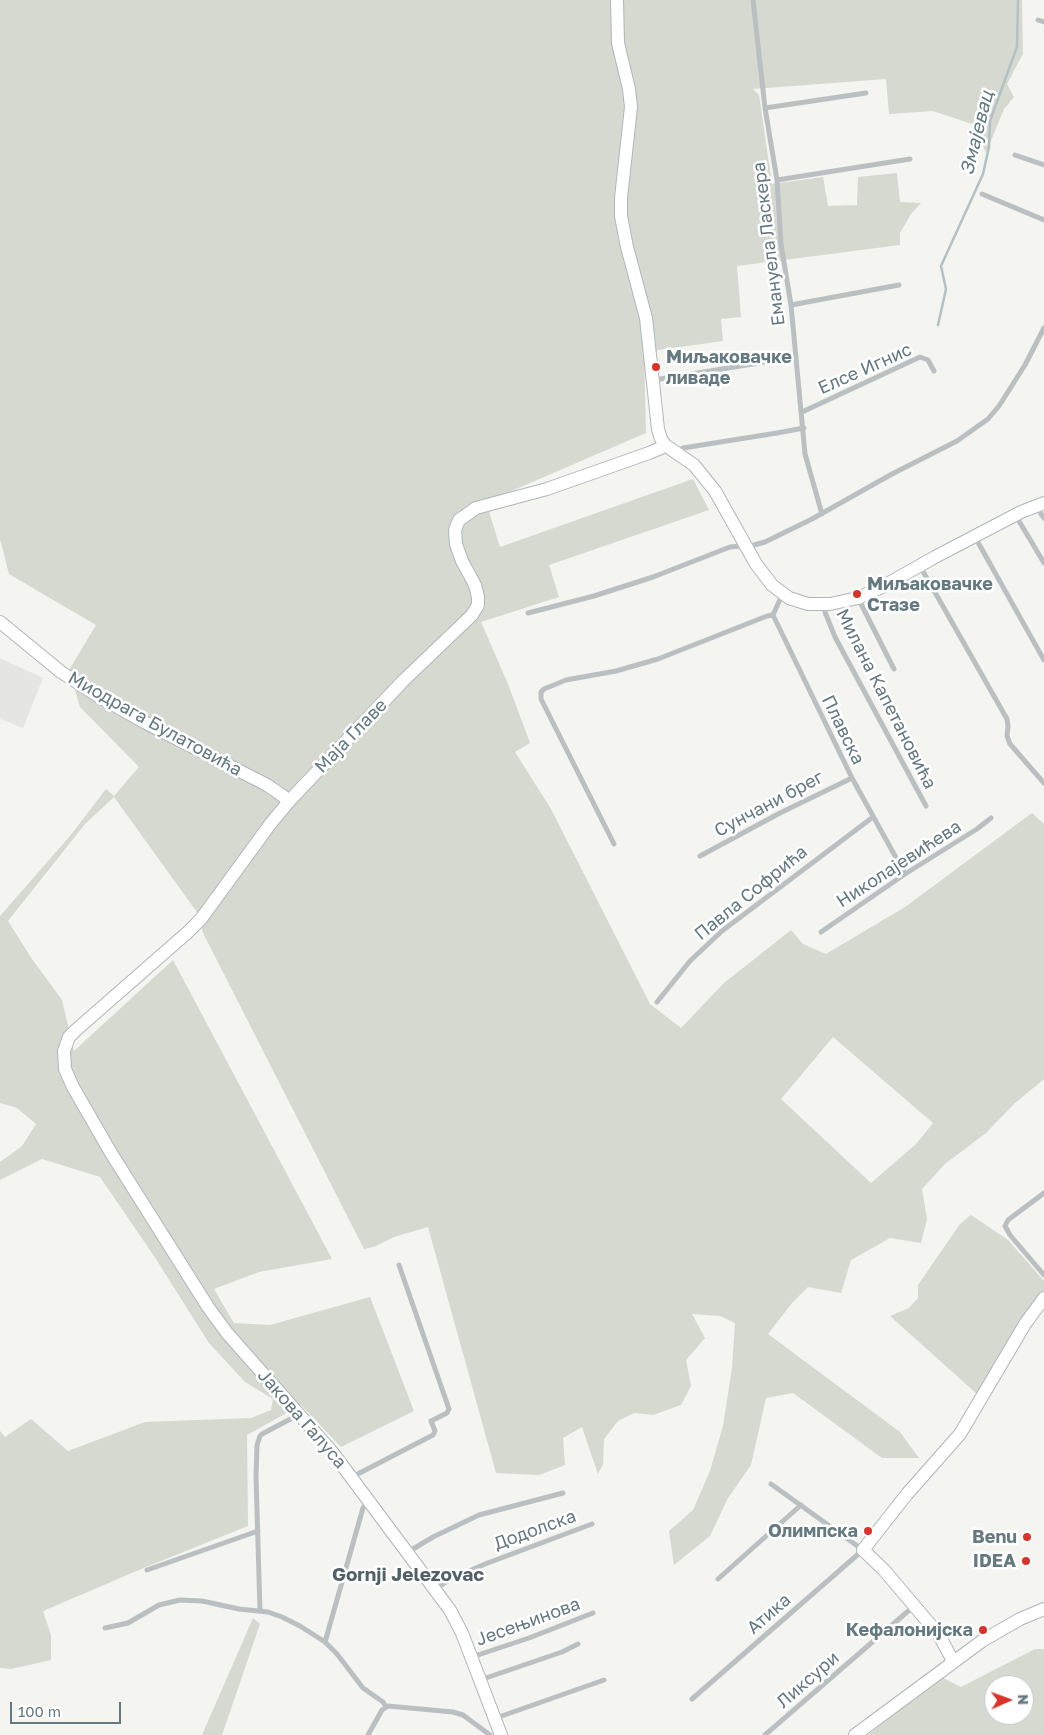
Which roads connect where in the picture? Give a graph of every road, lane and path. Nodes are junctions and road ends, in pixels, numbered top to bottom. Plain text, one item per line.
1 (617, 0) edge
2 (753, 0) edge
3 (866, 93) dead end
4 (765, 108) junction
5 (1015, 154) dead end
6 (910, 160) dead end
7 (1044, 165) edge
8 (777, 180) junction
9 (982, 194) dead end
10 (1044, 220) edge
11 (899, 285) dead end
12 (791, 305) junction
13 (1044, 328) edge
14 (796, 357) junction
15 (934, 371) dead end
16 (654, 380) junction
17 (802, 412) junction
18 (804, 428) junction
19 (670, 448) junction
20 (1040, 505) edge
21 (822, 514) junction
22 (1015, 515) junction
23 (1044, 518) edge
24 (975, 536) junction
25 (745, 546) junction
26 (1044, 563) edge
27 (920, 565) junction
28 (782, 594) junction
29 (858, 598) junction
30 (824, 605) junction
31 (528, 613) dead end
32 (773, 615) junction
33 (0, 622) edge
34 (1044, 660) edge
35 (894, 669) dead end
36 (852, 778) junction
37 (1044, 783) edge
38 (288, 802) junction
39 (926, 806) dead end
40 (873, 817) junction
41 (991, 818) dead end
42 (614, 844) dead end
43 (700, 856) dead end
44 (905, 874) junction
45 (821, 932) dead end
46 (657, 1002) dead end
47 (87, 1111) joint
48 (1044, 1193) edge
49 (399, 1264) dead end
50 (1044, 1275) edge
51 (1044, 1298) edge
52 (299, 1415) junction
53 (352, 1478) junction
54 (771, 1484) dead end
55 (563, 1493) dead end
56 (369, 1501) junction
57 (801, 1505) junction
58 (592, 1524) dead end
59 (258, 1531) junction
60 (863, 1550) junction
61 (408, 1553) junction
62 (147, 1570) dead end
63 (718, 1579) dead end
64 (436, 1589) junction
65 (915, 1606) junction
66 (1044, 1609) edge
67 (260, 1610) junction
68 (594, 1613) dead end
69 (105, 1628) dead end
70 (325, 1642) junction
71 (578, 1644) dead end
72 (471, 1657) junction
73 (957, 1659) junction
74 (480, 1680) junction
75 (604, 1680) dead end
76 (692, 1699) dead end
77 (386, 1707) junction
78 (496, 1718) junction
79 (368, 1735) edge
80 (490, 1735) edge
81 (501, 1735) edge
82 (765, 1735) edge
83 (855, 1735) edge

1 - 16 street
2 - 4 street, Емануела Ласкера
3 - 4 street
4 - 8 street, Емануела Ласкера
5 - 7 street
6 - 8 street
8 - 12 street, Емануела Ласкера
9 - 10 street
11 - 12 street
12 - 14 street, Емануела Ласкера
13 - 21 street
14 - 16 street
14 - 17 street, Емануела Ласкера
15 - 17 street, Елсе Игнис
16 - 19 street
17 - 18 street, Емануела Ласкера
18 - 19 street
18 - 21 street, Емануела Ласкера
19 - 25 street
19 - 38 street, Маја Главе
20 - 22 street
20 - 23 street
21 - 25 street
22 - 24 street
22 - 26 street
24 - 27 street
24 - 34 street
25 - 28 street
25 - 31 street
27 - 29 street
27 - 37 street
28 - 30 street
28 - 32 street
29 - 30 street
29 - 35 street
30 - 39 street, Милана Капетановића
32 - 36 street, Плавска
32 - 42 street
33 - 38 street, Миодрага Булатовића
36 - 40 street, Плавска
36 - 43 street, Сунчани брег
38 - 47 street, Маја Главе
40 - 44 street, Плавска
40 - 46 street, Павла Софрића
41 - 44 street, Николајевићева
44 - 45 street, Николајевићева
47 - 52 street, Јакова Галуса
48 - 50 street
49 - 53 street
51 - 60 street
52 - 53 street, Јакова Галуса
52 - 59 street
53 - 56 street, Јакова Галуса
54 - 57 street
55 - 61 street
56 - 61 street, Јакова Галуса
56 - 70 street
57 - 60 street
57 - 63 street
58 - 64 street, Додолска
59 - 62 street
59 - 67 street
60 - 65 street
60 - 76 street, Атика
61 - 64 street, Јакова Галуса
64 - 72 street, Јакова Галуса
65 - 73 street
65 - 82 street, Ликсури
66 - 73 street
67 - 69 street
67 - 70 street
68 - 72 street, Јесењинова
70 - 77 street
71 - 74 street
72 - 74 street, Јакова Галуса
73 - 83 street
74 - 78 street, Јакова Галуса
75 - 78 street
77 - 79 street
77 - 80 street
78 - 81 street, Јакова Галуса

